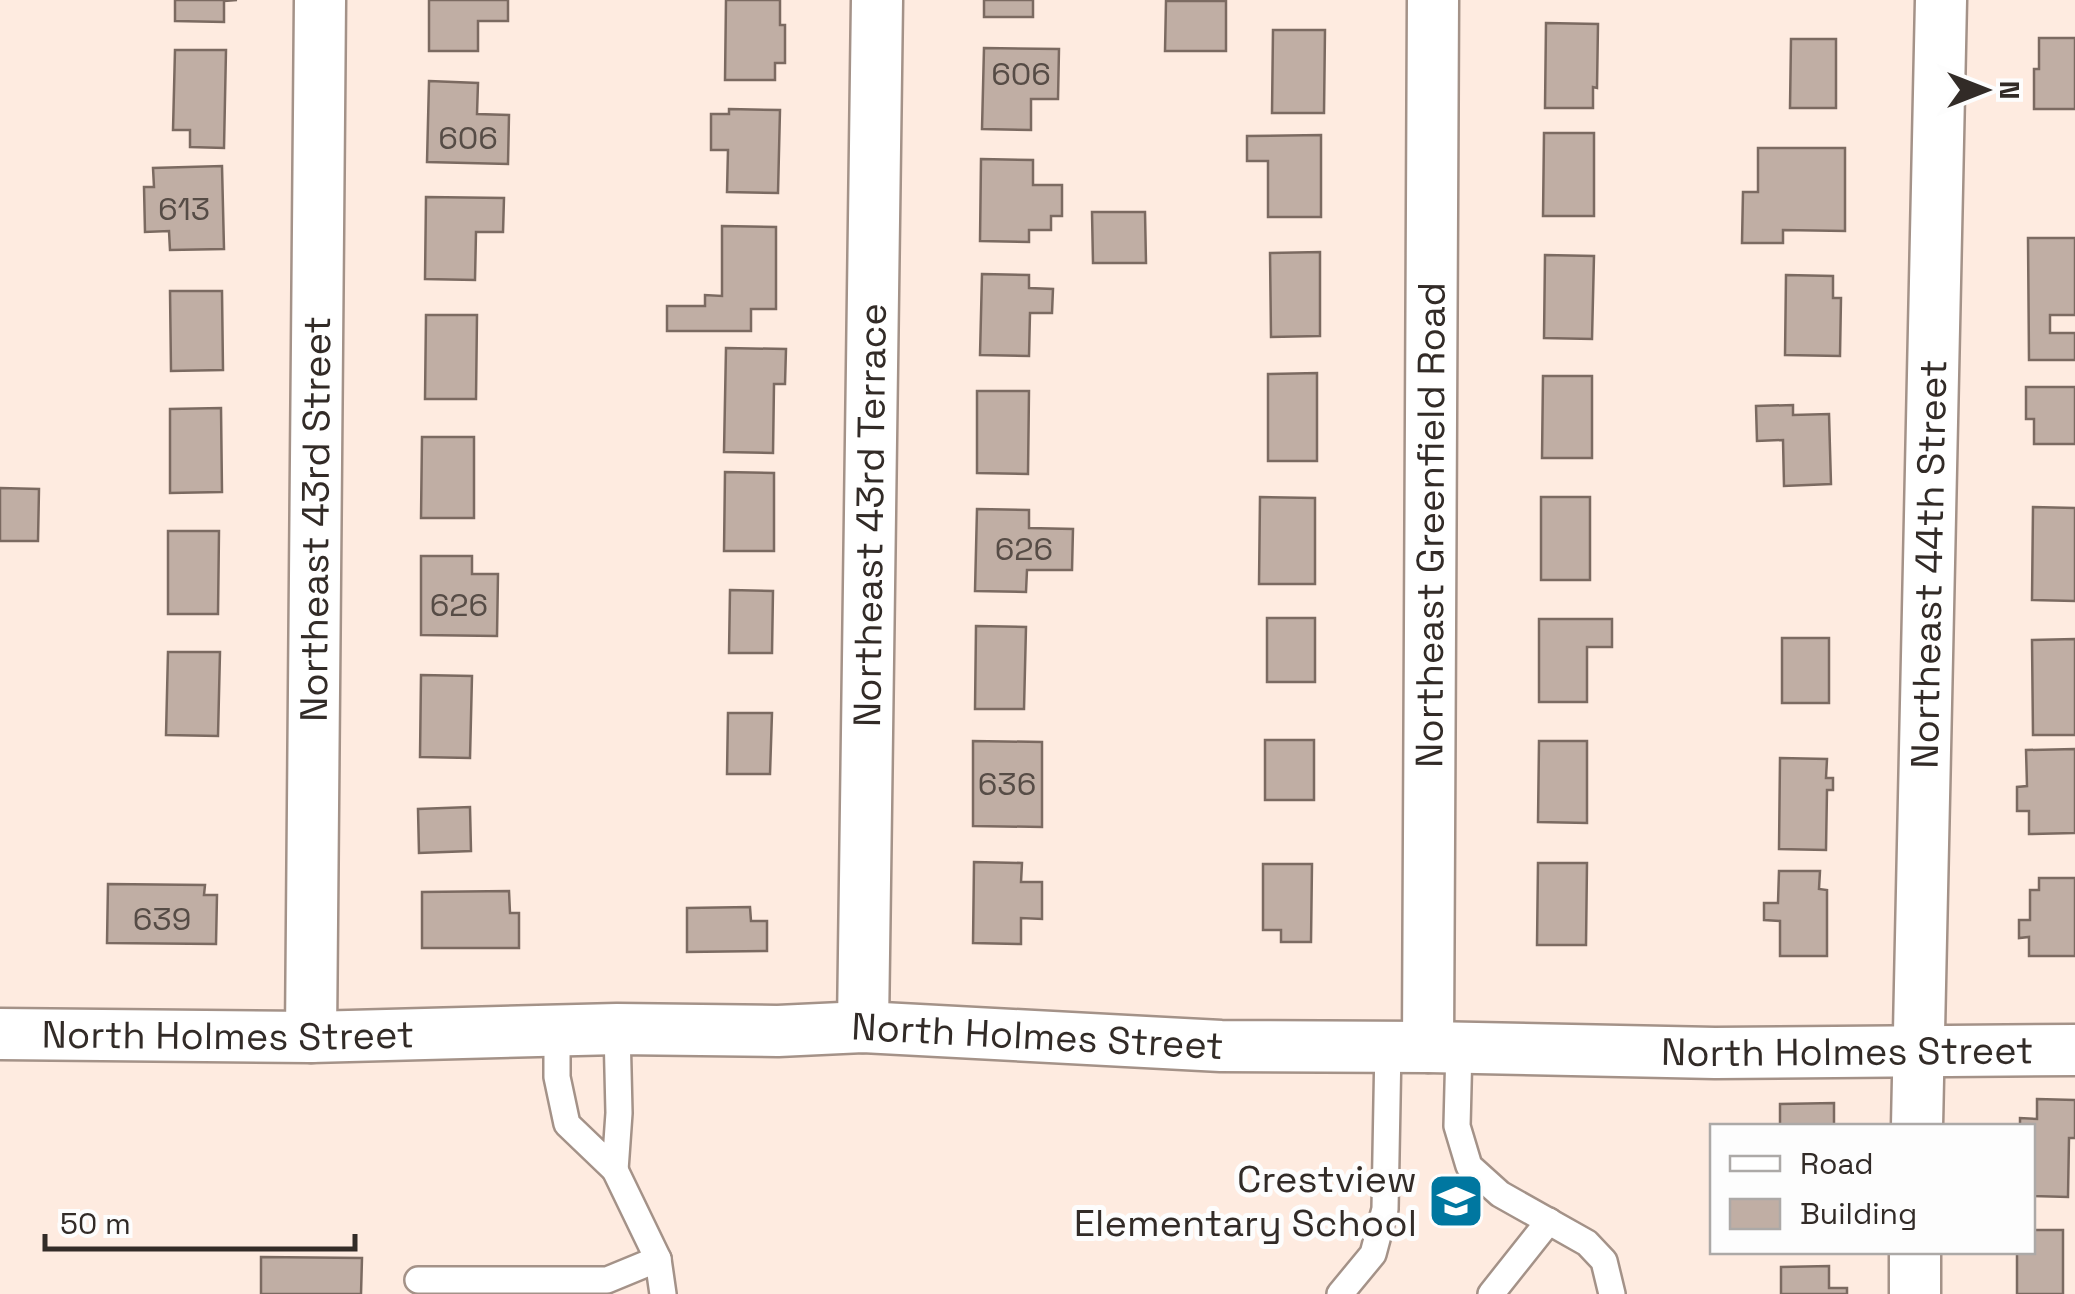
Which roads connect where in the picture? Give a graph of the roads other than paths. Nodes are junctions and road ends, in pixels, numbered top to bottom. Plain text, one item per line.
1 (320, 0) edge
2 (877, 0) edge
3 (1433, 0) edge
4 (1941, 0) edge
5 (864, 1027) junction
6 (618, 1029) junction
7 (557, 1030) junction
8 (0, 1034) edge
9 (311, 1037) junction
10 (1425, 1047) junction
11 (2075, 1050) edge
12 (1918, 1052) junction
13 (1917, 1124) edge
14 (615, 1170) junction
15 (1549, 1221) junction
16 (1915, 1254) edge
17 (658, 1259) junction
18 (418, 1280) dead end
19 (663, 1294) edge
20 (1340, 1294) edge
21 (1491, 1294) edge
22 (1612, 1294) edge
23 (1915, 1294) edge

1 - 9 street, Northeast 43rd Street
2 - 5 street, Northeast 43rd Terrace
3 - 10 street, Northeast Greenfield Road
4 - 12 street, Northeast 44th Street
5 - 6 street, North Holmes Street
5 - 10 street, North Holmes Street
6 - 7 street, North Holmes Street
6 - 14 lane
7 - 9 street, North Holmes Street
7 - 14 lane
8 - 9 street, North Holmes Street
10 - 12 street, North Holmes Street
10 - 15 lane
10 - 20 lane
11 - 12 street, North Holmes Street
12 - 13 street, Northeast 44th Street
14 - 17 lane
15 - 21 lane
15 - 22 lane
16 - 23 street
17 - 18 lane
17 - 19 lane

